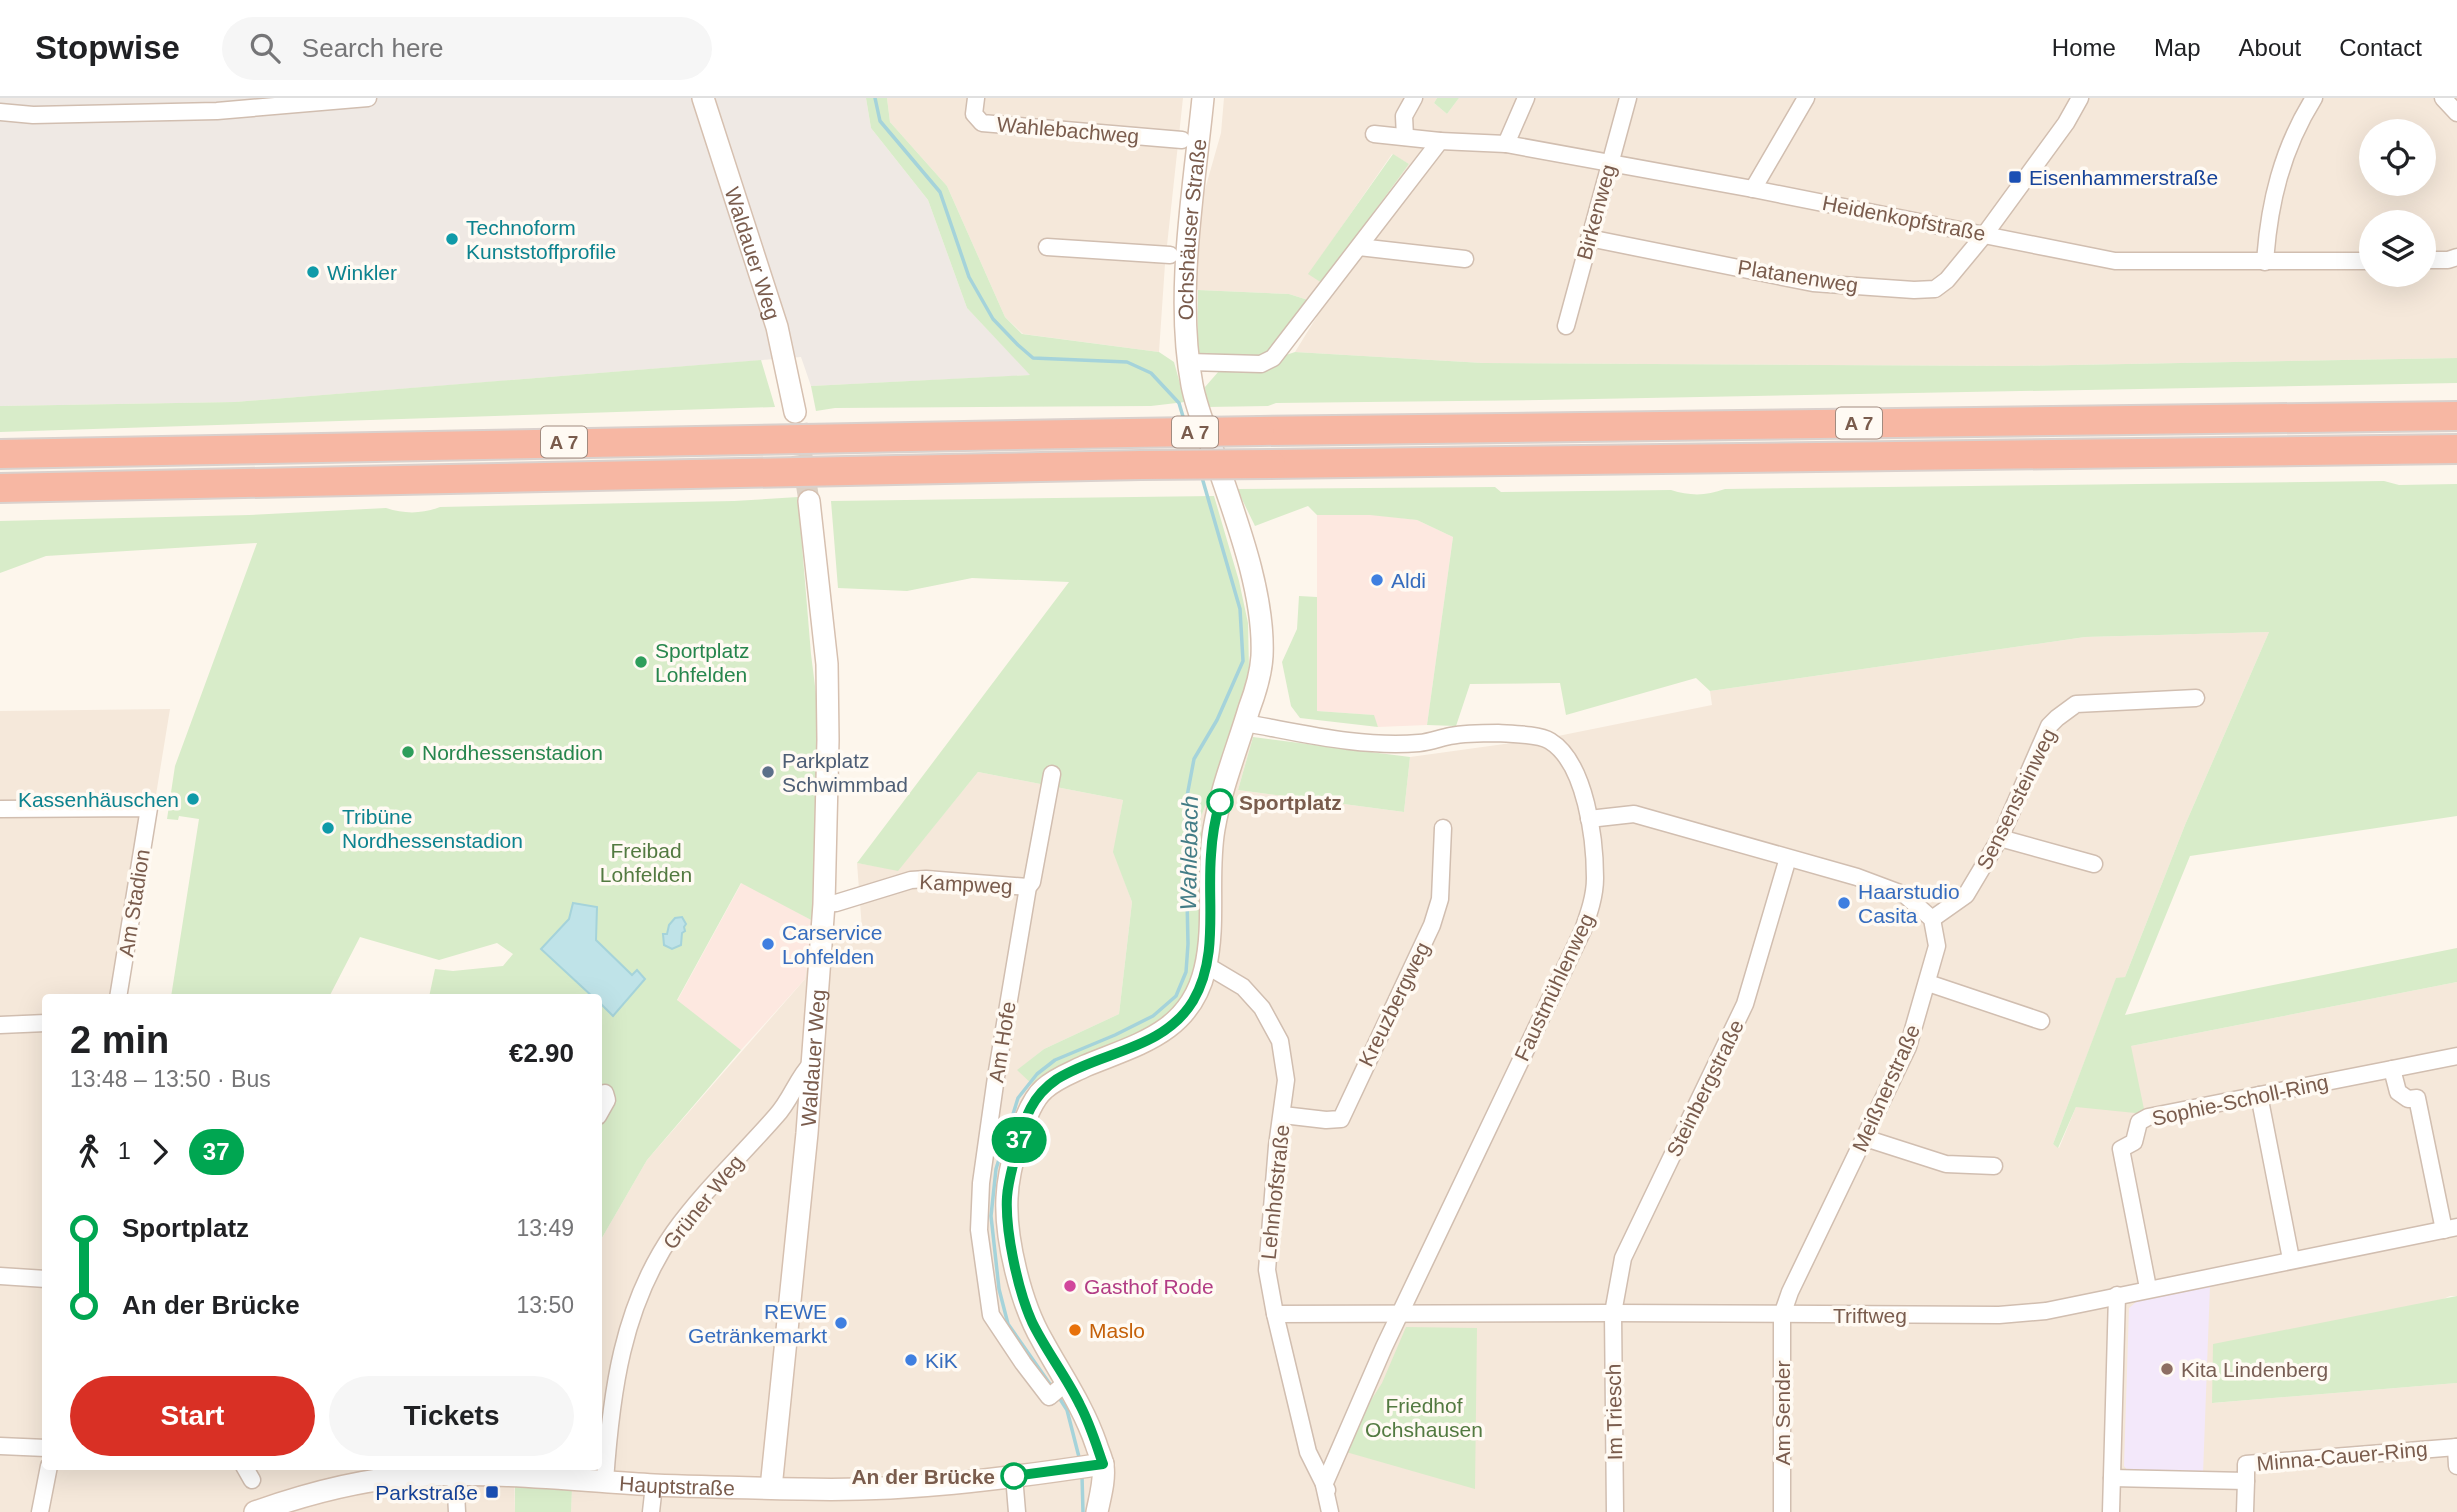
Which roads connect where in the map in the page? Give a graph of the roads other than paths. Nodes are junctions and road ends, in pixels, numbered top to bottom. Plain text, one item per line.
1 (368, 98) edge
2 (703, 98) edge
3 (976, 98) edge
4 (1203, 98) edge
5 (1414, 98) edge
6 (1526, 98) edge
7 (1628, 98) edge
8 (1806, 98) edge
9 (2080, 98) edge
10 (2314, 98) edge
11 (2442, 98) edge
12 (214, 104) edge
13 (0, 113) edge
14 (2457, 113) edge
15 (1374, 134) dead end
16 (1405, 137) junction
17 (1182, 140) dead end
18 (1440, 141) junction
19 (1506, 144) junction
20 (1610, 164) junction
21 (1754, 189) junction
22 (1985, 234) junction
23 (1589, 238) junction
24 (1047, 247) dead end
25 (1359, 247) junction
26 (1170, 255) dead end
27 (2457, 257) edge
28 (1465, 259) dead end
29 (2436, 260) edge
30 (2359, 261) edge
31 (2265, 262) junction
32 (1566, 326) dead end
33 (1189, 362) junction
34 (796, 412) tunnel mouth
35 (2457, 416) edge
36 (2457, 449) edge
37 (0, 454) edge
38 (0, 488) edge
39 (809, 501) tunnel mouth
40 (2196, 698) dead end
41 (1245, 723) junction
42 (1052, 774) dead end
43 (0, 809) edge
44 (1589, 819) junction
45 (1443, 828) dead end
46 (2000, 838) junction
47 (1788, 858) junction
48 (2094, 864) dead end
49 (1028, 887) junction
50 (824, 904) junction
51 (1932, 919) junction
52 (1206, 965) junction
53 (1928, 983) junction
54 (119, 994) edge
55 (2040, 1021) dead end
56 (42, 1023) edge
57 (0, 1025) edge
58 (2457, 1056) edge
59 (812, 1063) junction
60 (2392, 1069) junction
61 (605, 1093) dead end
62 (2259, 1095) junction
63 (602, 1109) edge
64 (1283, 1115) junction
65 (1865, 1138) junction
66 (1994, 1166) dead end
67 (2451, 1228) edge
68 (2291, 1259) junction
69 (0, 1276) edge
70 (42, 1279) edge
71 (2148, 1288) junction
72 (2117, 1295) junction
73 (1613, 1313) junction
74 (1275, 1314) junction
75 (1399, 1314) junction
76 (1782, 1315) junction
77 (1060, 1388) junction
78 (0, 1446) edge
79 (2456, 1447) edge
80 (42, 1448) edge
81 (1088, 1466) junction
82 (2457, 1466) edge
83 (48, 1470) edge
84 (500, 1471) edge
85 (454, 1474) junction
86 (1014, 1476) junction
87 (2112, 1478) junction
88 (605, 1481) junction
89 (2246, 1481) junction
90 (654, 1485) junction
91 (1324, 1485) junction
92 (771, 1488) junction
93 (264, 1510) edge
94 (40, 1512) edge
95 (457, 1512) edge
96 (651, 1512) edge
97 (1017, 1512) edge
98 (1097, 1512) edge
99 (1330, 1512) edge
100 (1340, 1512) edge
101 (1615, 1512) edge
102 (1782, 1512) edge
103 (2111, 1512) edge
104 (2245, 1512) edge

1 - 12 street
2 - 34 main road, Waldauer Weg
3 - 17 street, Wahlebachweg
4 - 33 main road, Ochshäuser Straße
5 - 16 street
6 - 19 street
7 - 20 street, Birkenweg
8 - 21 street
9 - 22 street
10 - 31 street
11 - 14 street
12 - 13 street
15 - 16 street, Heidenkopfstraße
16 - 18 street, Heidenkopfstraße
18 - 19 street, Heidenkopfstraße
18 - 25 street
19 - 20 street, Heidenkopfstraße
20 - 21 street, Heidenkopfstraße
20 - 23 street, Birkenweg
21 - 22 street, Heidenkopfstraße
22 - 23 street, Platanenweg
22 - 31 street, Heidenkopfstraße
23 - 32 street, Birkenweg
24 - 26 street
25 - 28 street
25 - 33 street
27 - 29 street
30 - 31 street, Heidenkopfstraße
33 - 41 main road, Ochshäuser Straße
35 - 37 highway, A 7, bridge
36 - 38 highway, A 7, bridge
39 - 50 main road, Waldauer Weg
40 - 46 street, Sensensteinweg
41 - 44 street, Faustmühlenweg
41 - 52 main road, Ochshäuser Straße
42 - 49 street, Am Hofe
43 - 54 street, Am Stadion
44 - 47 street
44 - 75 street, Faustmühlenweg
45 - 64 street, Kreuzbergweg
46 - 48 street
46 - 51 street, Sensensteinweg
47 - 51 street
47 - 73 street, Steinbergstraße
49 - 50 street, Kampweg
49 - 77 street, Am Hofe
50 - 59 main road, Waldauer Weg
51 - 53 street, Meißnerstraße
52 - 64 street, Lehnhofstraße
52 - 77 main road, Ochshäuser Straße
53 - 55 street
53 - 65 street, Meißnerstraße
56 - 57 street
58 - 60 street, Sophie-Scholl-Ring
59 - 88 street, Grüner Weg
59 - 92 main road, Waldauer Weg
60 - 62 street, Sophie-Scholl-Ring
60 - 67 street
61 - 63 street
62 - 68 street
62 - 71 street, Sophie-Scholl-Ring
64 - 74 street, Lehnhofstraße
65 - 66 street
65 - 76 street, Meißnerstraße
67 - 68 street, Triftweg
68 - 71 street, Triftweg
69 - 70 street
71 - 72 street, Triftweg
72 - 76 street, Triftweg
72 - 87 street
73 - 75 street, Triftweg
73 - 76 street, Triftweg
73 - 101 street, Im Triesch
74 - 75 street, Triftweg
74 - 91 street, Lehnhofstraße
75 - 91 street, Faustmühlenweg
76 - 102 street, Am Sender
77 - 81 main road, Ochshäuser Straße
78 - 80 street
79 - 82 street, Minna-Cauer-Ring
79 - 89 street, Minna-Cauer-Ring
81 - 86 main road, Hauptstraße
81 - 98 main road
83 - 94 street
84 - 85 main road, Hauptstraße
84 - 88 main road, Hauptstraße
85 - 93 main road, Hauptstraße
85 - 95 street
86 - 92 main road, Hauptstraße
86 - 97 street
87 - 89 street, Minna-Cauer-Ring
87 - 103 street
88 - 90 main road, Hauptstraße
89 - 104 street, Minna-Cauer-Ring
90 - 92 main road, Hauptstraße
90 - 96 street
91 - 99 street
91 - 100 street

